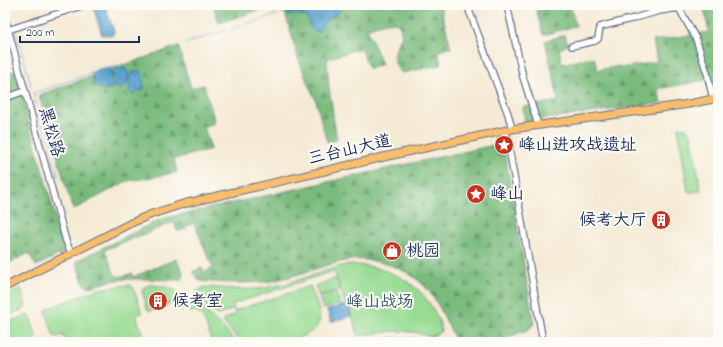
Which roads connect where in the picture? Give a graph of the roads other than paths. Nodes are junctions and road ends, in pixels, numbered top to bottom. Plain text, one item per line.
1 (84, 5) edge
2 (467, 5) edge
3 (507, 5) edge
4 (658, 8) edge
5 (5, 18) edge
6 (6, 30) edge
7 (572, 46) dead end
8 (25, 91) junction
9 (5, 98) edge
10 (716, 98) edge
11 (538, 125) junction
12 (509, 130) junction
13 (71, 253) junction
14 (5, 287) edge
15 (543, 342) edge

1 - 6 street
2 - 12 street
3 - 11 street
4 - 7 street
4 - 10 street
5 - 6 street, 黑松路
6 - 8 street, 黑松路
8 - 9 street
8 - 13 street, 黑松路
10 - 11 main road, 三台山大道
11 - 12 main road, 三台山大道
12 - 13 main road, 三台山大道
12 - 15 street
13 - 14 main road, 三台山大道

